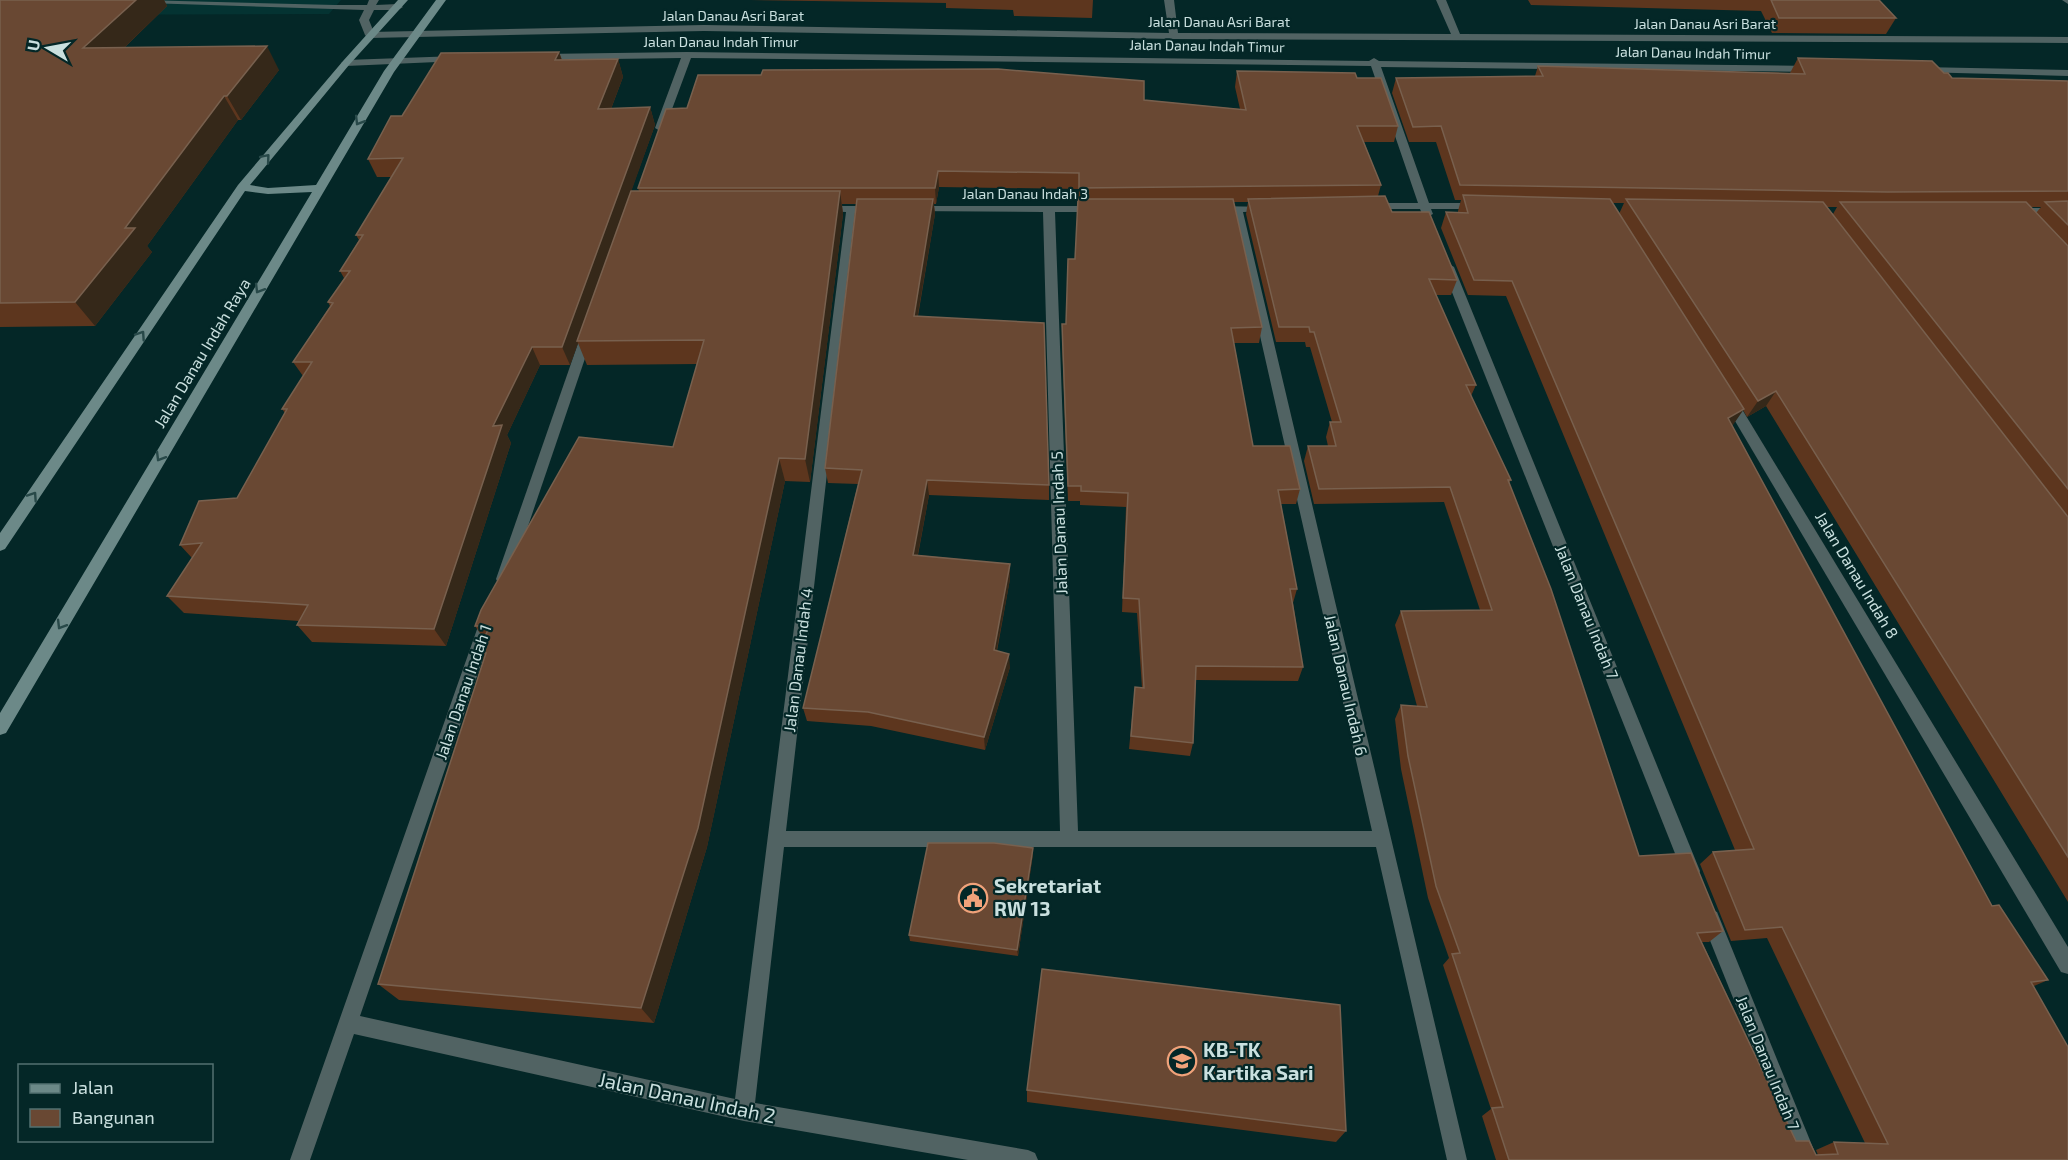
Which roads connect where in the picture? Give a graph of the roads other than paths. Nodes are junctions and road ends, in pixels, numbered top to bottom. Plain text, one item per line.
1 (146, 0) edge
2 (441, 0) edge
3 (1169, 0) edge
4 (1441, 0) edge
5 (372, 3) edge
6 (401, 3) edge
7 (417, 32) junction
8 (370, 35) junction
9 (1174, 36) junction
10 (1456, 36) junction
11 (2068, 40) edge
12 (687, 55) junction
13 (474, 58) edge
14 (533, 58) edge
15 (398, 60) junction
16 (1374, 61) junction
17 (346, 63) junction
18 (1828, 69) edge
19 (1912, 70) edge
20 (2068, 73) edge
21 (655, 143) edge
22 (242, 187) junction
23 (319, 188) junction
24 (1423, 205) junction
25 (1353, 207) edge
26 (1493, 207) edge
27 (1284, 208) edge
28 (806, 209) edge
29 (852, 209) junction
30 (1049, 209) junction
31 (1108, 209) edge
32 (1202, 209) edge
33 (1237, 209) junction
34 (1998, 211) edge
35 (2018, 211) junction
36 (2068, 211) edge
37 (2032, 226) edge
38 (1432, 227) edge
39 (1441, 250) edge
40 (591, 322) edge
41 (1721, 385) edge
42 (0, 545) edge
43 (0, 728) edge
44 (1069, 837) junction
45 (776, 839) junction
46 (1382, 839) junction
47 (1695, 882) edge
48 (1704, 904) edge
49 (2068, 965) edge
50 (348, 1023) junction
51 (744, 1111) junction
52 (300, 1160) edge
53 (1028, 1160) edge
54 (1456, 1160) edge
55 (1808, 1160) edge

1 - 5 street
2 - 7 street, Jalan Danau Indah Raya
3 - 9 street
4 - 10 street
5 - 6 street
5 - 8 street
6 - 8 street
7 - 8 street, Jalan Danau Asri Barat
7 - 9 street, Jalan Danau Asri Barat
7 - 15 street, Jalan Danau Indah Raya
8 - 17 street
9 - 10 street, Jalan Danau Asri Barat
10 - 11 street, Jalan Danau Asri Barat
12 - 14 street, Jalan Danau Indah Timur
12 - 16 street, Jalan Danau Indah Timur
12 - 21 street
13 - 15 street
15 - 17 street
15 -> 23 street, Jalan Danau Indah Raya
16 - 18 street, Jalan Danau Indah Timur
16 - 24 street
22 -> 17 street
19 - 20 street
22 - 23 street
42 -> 22 street
23 -> 43 street, Jalan Danau Indah Raya
24 - 25 street
24 - 26 street
24 - 38 street
27 - 33 street
28 - 29 street, Jalan Danau Indah 3
29 - 30 street, Jalan Danau Indah 3
29 - 45 street, Jalan Danau Indah 4
30 - 31 street, Jalan Danau Indah 3
30 - 44 street, Jalan Danau Indah 5
32 - 33 street
33 - 46 street, Jalan Danau Indah 6
34 - 35 street
35 - 36 street
35 - 37 street
39 - 47 street, Jalan Danau Indah 7
40 - 50 street, Jalan Danau Indah 1
41 - 49 street, Jalan Danau Indah 8
44 - 45 street
44 - 46 street
45 - 51 street, Jalan Danau Indah 4
46 - 54 street, Jalan Danau Indah 6
48 - 55 street, Jalan Danau Indah 7
50 - 51 street, Jalan Danau Indah 2
50 - 52 street, Jalan Danau Indah 1
51 - 53 street, Jalan Danau Indah 2

